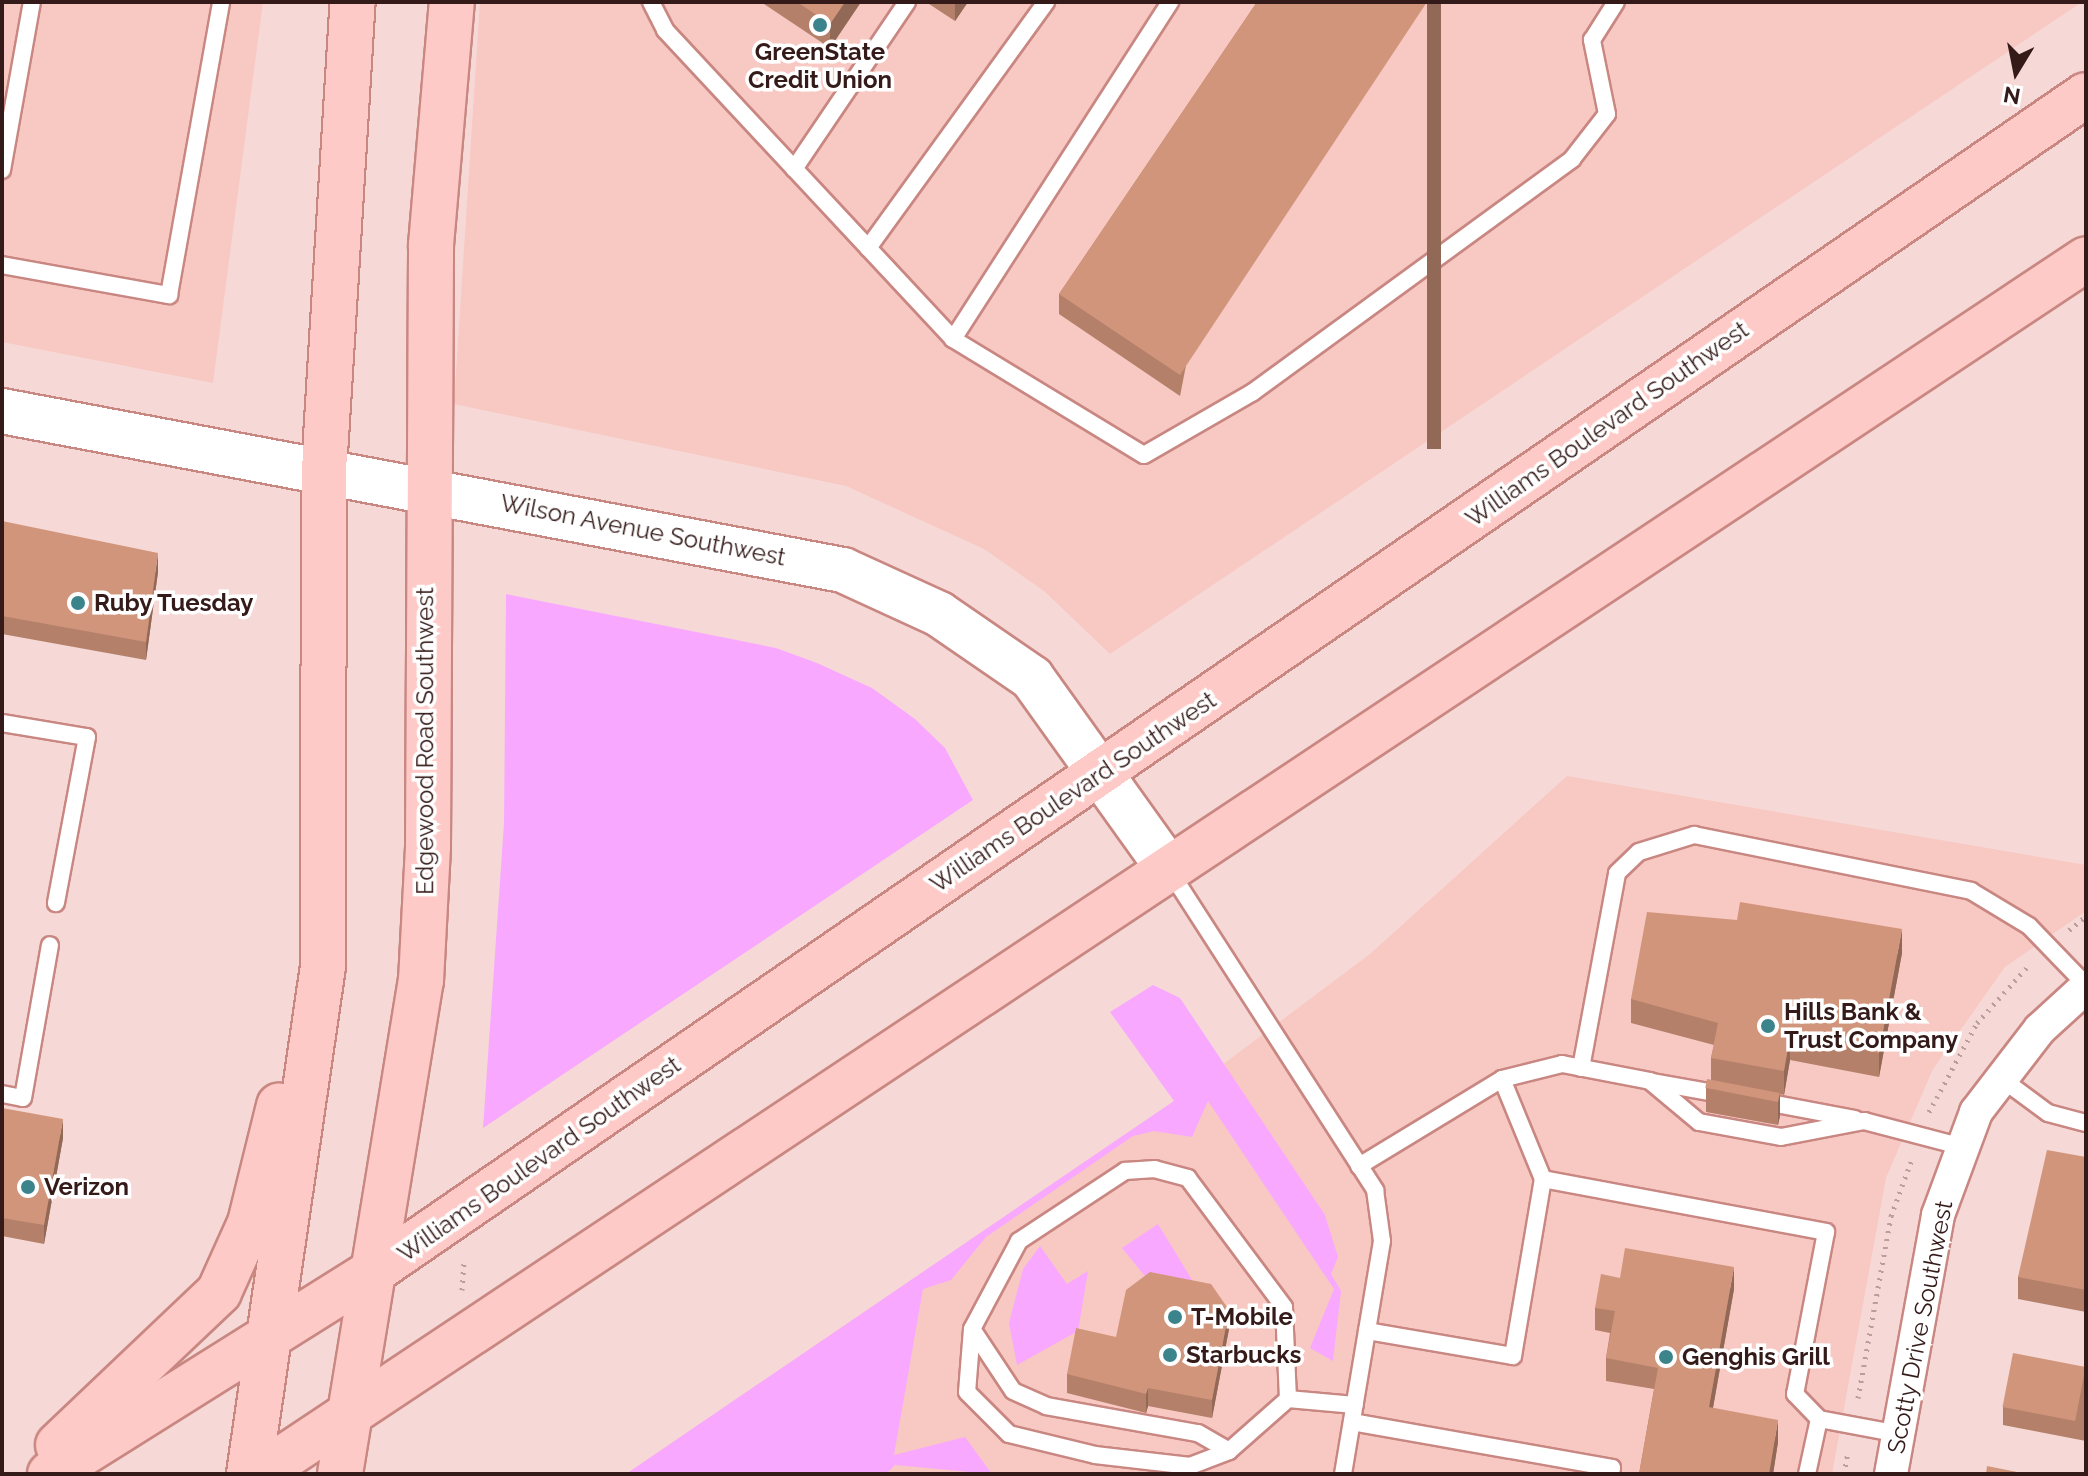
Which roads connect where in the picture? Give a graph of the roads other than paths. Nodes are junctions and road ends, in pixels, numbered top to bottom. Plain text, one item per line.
1 (32, 2) edge
2 (221, 2) edge
3 (353, 2) edge
4 (452, 2) edge
5 (651, 2) edge
6 (907, 2) edge
7 (1046, 2) edge
8 (1170, 2) edge
9 (1616, 2) edge
10 (2086, 95) edge
11 (794, 169) junction
12 (2, 170) edge
13 (868, 248) junction
14 (2086, 259) edge
15 (2, 265) edge
16 (953, 339) junction
17 (2, 411) edge
18 (324, 470) junction
19 (424, 487) junction
20 (2, 723) edge
21 (1102, 772) junction
22 (1166, 865) junction
23 (56, 903) dead end
24 (50, 945) dead end
25 (323, 966) junction
26 (2086, 986) edge
27 (1581, 1068) junction
28 (1502, 1079) junction
29 (2002, 1079) junction
30 (1650, 1081) junction
31 (2, 1094) edge
32 (1864, 1121) junction
33 (2086, 1123) edge
34 (1963, 1147) junction
35 (1359, 1166) junction
36 (1543, 1179) junction
37 (377, 1269) junction
38 (972, 1329) junction
39 (1367, 1331) junction
40 (268, 1337) junction
41 (1288, 1399) junction
42 (1355, 1405) junction
43 (351, 1411) junction
44 (1819, 1419) junction
45 (1352, 1422) junction
46 (1899, 1434) junction
47 (1229, 1451) junction
48 (27, 1474) edge
49 (50, 1474) edge
50 (249, 1474) edge
51 (259, 1474) edge
52 (340, 1474) edge
53 (1343, 1474) edge
54 (1611, 1474) edge
55 (1807, 1474) edge
56 (1891, 1474) edge

1 - 12 lane
2 - 15 lane
3 - 18 main road
4 - 19 main road, Edgewood Road Southwest
5 - 11 lane
6 - 11 lane
7 - 13 lane
8 - 16 lane
9 - 16 lane
10 - 21 main road, Williams Boulevard Southwest
11 - 13 lane
13 - 16 lane
14 - 22 main road
17 - 18 street, Wilson Avenue Southwest
18 - 19 street, Wilson Avenue Southwest
18 - 25 main road
19 - 21 street, Wilson Avenue Southwest
19 - 37 main road, Edgewood Road Southwest
20 - 23 lane
21 - 22 street, Wilson Avenue Southwest
21 - 37 main road, Williams Boulevard Southwest
22 - 35 lane
22 - 43 main road
24 - 31 lane
25 - 40 main road
25 - 48 main road
26 - 27 lane
26 - 29 street, Scotty Drive Southwest
27 - 28 lane
27 - 30 lane
28 - 35 lane
28 - 36 lane
29 - 33 lane
29 - 34 street, Scotty Drive Southwest
30 - 32 lane
30 - 32 lane
32 - 34 lane
34 - 46 street, Scotty Drive Southwest
35 - 39 lane
36 - 39 lane
36 - 44 lane
37 - 40 main road, Williams Boulevard Southwest
37 - 43 main road, Edgewood Road Southwest
38 - 41 lane
38 - 47 lane
38 - 47 lane
39 - 42 lane
40 - 49 main road, Williams Boulevard Southwest
40 - 50 main road
41 - 42 lane
41 - 47 lane
42 - 45 lane
43 - 51 main road
43 - 52 main road, Edgewood Road Southwest
44 - 46 lane
44 - 55 lane
45 - 53 lane
45 - 54 lane
46 - 56 street, Scotty Drive Southwest

